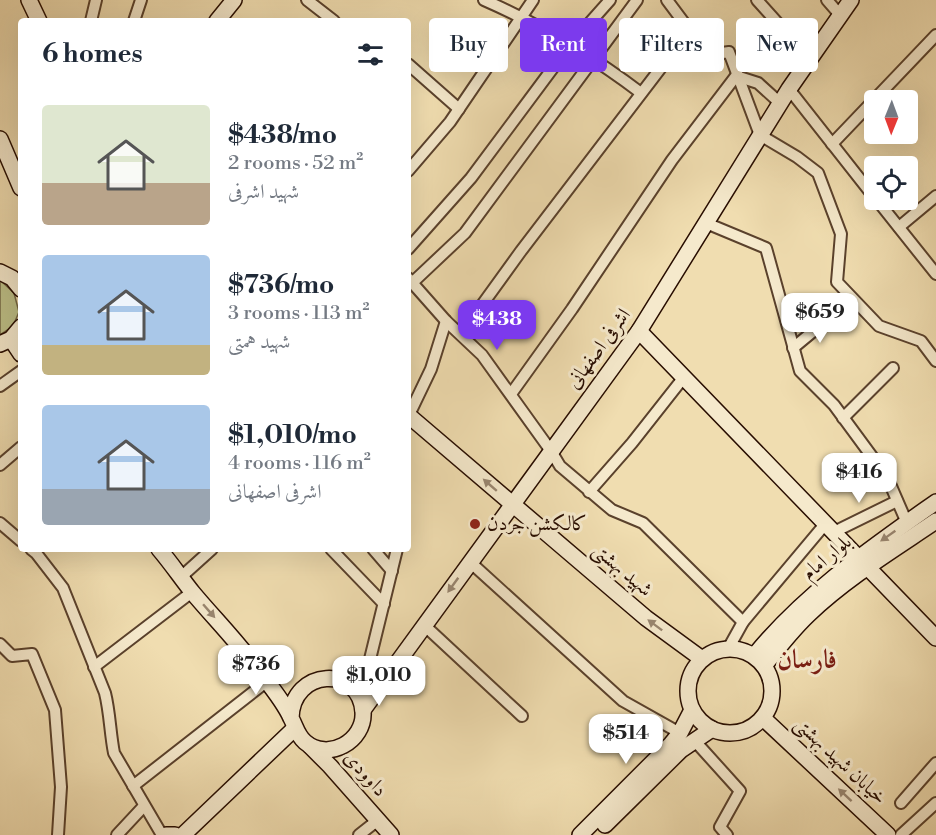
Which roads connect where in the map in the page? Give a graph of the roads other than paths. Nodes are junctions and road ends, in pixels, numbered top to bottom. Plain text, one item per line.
1 (29, 0) edge
2 (96, 0) edge
3 (141, 0) edge
4 (234, 0) edge
5 (308, 0) edge
6 (484, 0) edge
7 (533, 0) edge
8 (610, 0) edge
9 (637, 0) edge
10 (667, 0) edge
11 (757, 0) edge
12 (827, 0) edge
13 (851, 0) edge
14 (840, 15) junction
15 (522, 16) junction
16 (38, 18) edge
17 (92, 18) edge
18 (135, 18) edge
19 (220, 18) edge
20 (330, 18) edge
21 (525, 18) edge
22 (594, 18) edge
23 (679, 18) edge
24 (773, 18) edge
25 (936, 35) edge
26 (607, 42) edge
27 (818, 47) edge
28 (724, 53) edge
29 (411, 67) edge
30 (607, 68) edge
31 (550, 72) edge
32 (585, 72) edge
33 (657, 72) edge
34 (801, 72) edge
35 (736, 76) junction
36 (789, 89) junction
37 (641, 93) junction
38 (780, 103) junction
39 (459, 108) junction
40 (760, 135) junction
41 (0, 139) edge
42 (832, 144) junction
43 (411, 166) edge
44 (18, 181) edge
45 (864, 183) edge
46 (936, 196) edge
47 (885, 210) edge
48 (706, 223) junction
49 (898, 227) junction
50 (411, 246) edge
51 (936, 274) edge
52 (411, 279) edge
53 (411, 281) edge
54 (828, 319) dead end
55 (446, 321) junction
56 (639, 331) junction
57 (461, 334) junction
58 (793, 348) junction
59 (936, 361) edge
60 (893, 368) dead end
61 (18, 373) edge
62 (684, 377) junction
63 (0, 386) edge
64 (511, 394) junction
65 (411, 410) edge
66 (843, 418) junction
67 (411, 419) edge
68 (18, 450) edge
69 (551, 451) junction
70 (0, 465) edge
71 (589, 492) junction
72 (897, 501) junction
73 (936, 502) edge
74 (512, 504) junction
75 (936, 521) edge
76 (0, 522) edge
77 (907, 523) junction
78 (830, 528) junction
79 (18, 539) edge
80 (35, 552) edge
81 (161, 552) edge
82 (209, 552) edge
83 (334, 552) edge
84 (376, 552) edge
85 (396, 552) edge
86 (470, 562) junction
87 (863, 562) junction
88 (392, 571) junction
89 (181, 577) junction
90 (192, 592) junction
91 (384, 604) junction
92 (743, 621) junction
93 (424, 625) junction
94 (936, 638) edge
95 (0, 644) edge
96 (728, 649) junction
97 (702, 659) junction
98 (759, 661) junction
99 (94, 667) junction
100 (266, 682) junction
101 (362, 705) junction
102 (693, 710) junction
103 (522, 716) dead end
104 (763, 717) junction
105 (293, 723) junction
106 (712, 729) junction
107 (680, 733) junction
108 (694, 740) junction
109 (307, 744) junction
110 (936, 763) edge
111 (133, 786) junction
112 (901, 803) dead end
113 (936, 803) edge
114 (144, 806) junction
115 (378, 820) junction
116 (58, 835) edge
117 (117, 835) edge
118 (164, 835) edge
119 (175, 835) edge
120 (183, 835) edge
121 (359, 835) edge
122 (391, 835) edge
123 (580, 835) edge
124 (594, 835) edge
125 (727, 835) edge
126 (888, 835) edge
127 (901, 835) edge

1 - 16 main road
2 - 17 street
3 - 18 street
4 - 19 main road
5 - 20 street
6 - 15 street
7 - 15 street
8 - 22 street
9 - 26 street
10 - 23 street
11 - 24 street
12 - 14 street
13 - 14 main road, اشرفی اصفهانی
14 - 27 main road, اشرفی اصفهانی
15 - 21 street
15 - 39 street
25 - 42 street
28 - 35 street
29 - 39 street
30 - 37 street
31 - 50 street
32 - 52 street
33 - 37 street
34 - 36 main road, اشرفی اصفهانی
35 - 38 street
35 - 40 street
35 - 64 street
36 - 38 main road, اشرفی اصفهانی
36 - 42 street
37 - 57 street
38 - 40 main road, اشرفی اصفهانی
39 - 43 street
40 - 48 main road, اشرفی اصفهانی
40 - 59 street
41 - 44 main road
42 - 45 street
46 - 49 street
47 - 49 street
48 - 56 main road, اشرفی اصفهانی
48 - 58 street
49 - 51 street
53 - 55 street
54 - 58 street
55 - 57 street
55 - 65 street
56 - 62 main road
56 - 69 main road, اشرفی اصفهانی
57 - 64 street
58 - 66 street
60 - 66 street
61 - 63 street
62 - 71 street
62 - 78 main road
64 - 69 street
66 - 72 street
74 -> 67 main road, شهید بهشتی
68 - 70 street
69 - 71 street
69 - 74 main road, اشرفی اصفهانی
71 - 92 street
72 - 77 street
72 - 78 street
73 - 77 main road, بلوار امام
74 - 86 main road, اشرفی اصفهانی
97 -> 74 main road, شهید بهشتی
75 - 87 main road, بلوار امام
76 - 79 street
77 -> 87 main road, بلوار امام
78 - 87 main road
78 - 92 street
80 - 99 street
81 - 89 main road
82 - 89 street
83 - 91 street
84 - 88 street
85 - 88 street
86 -> 93 main road, اشرفی اصفهانی
86 - 107 street
87 - 94 main road
87 - 98 main road, بلوار امام
88 - 91 street
89 - 90 main road
90 - 99 street
90 -> 100 main road
91 - 101 street
92 - 96 street
93 - 101 main road, اشرفی اصفهانی
93 - 103 street
95 - 116 street
96 - 97 main road
96 - 98 main road
97 - 102 main road
98 - 104 main road
99 - 111 street
100 - 105 main road
100 - 111 street
101 - 105 main road
101 - 109 main road
102 - 106 main road
102 - 107 main road
104 - 106 main road
126 -> 104 main road, خیابان شهید بهشتی
105 - 109 main road
105 - 120 main road
106 - 108 main road
107 - 123 main road
108 - 124 main road
108 - 125 street
109 - 115 main road, داوودی
110 - 112 street
111 - 114 street
113 - 127 street
114 - 117 street
114 - 118 street
115 - 121 street
115 - 122 main road, داوودی
118 - 119 main road

